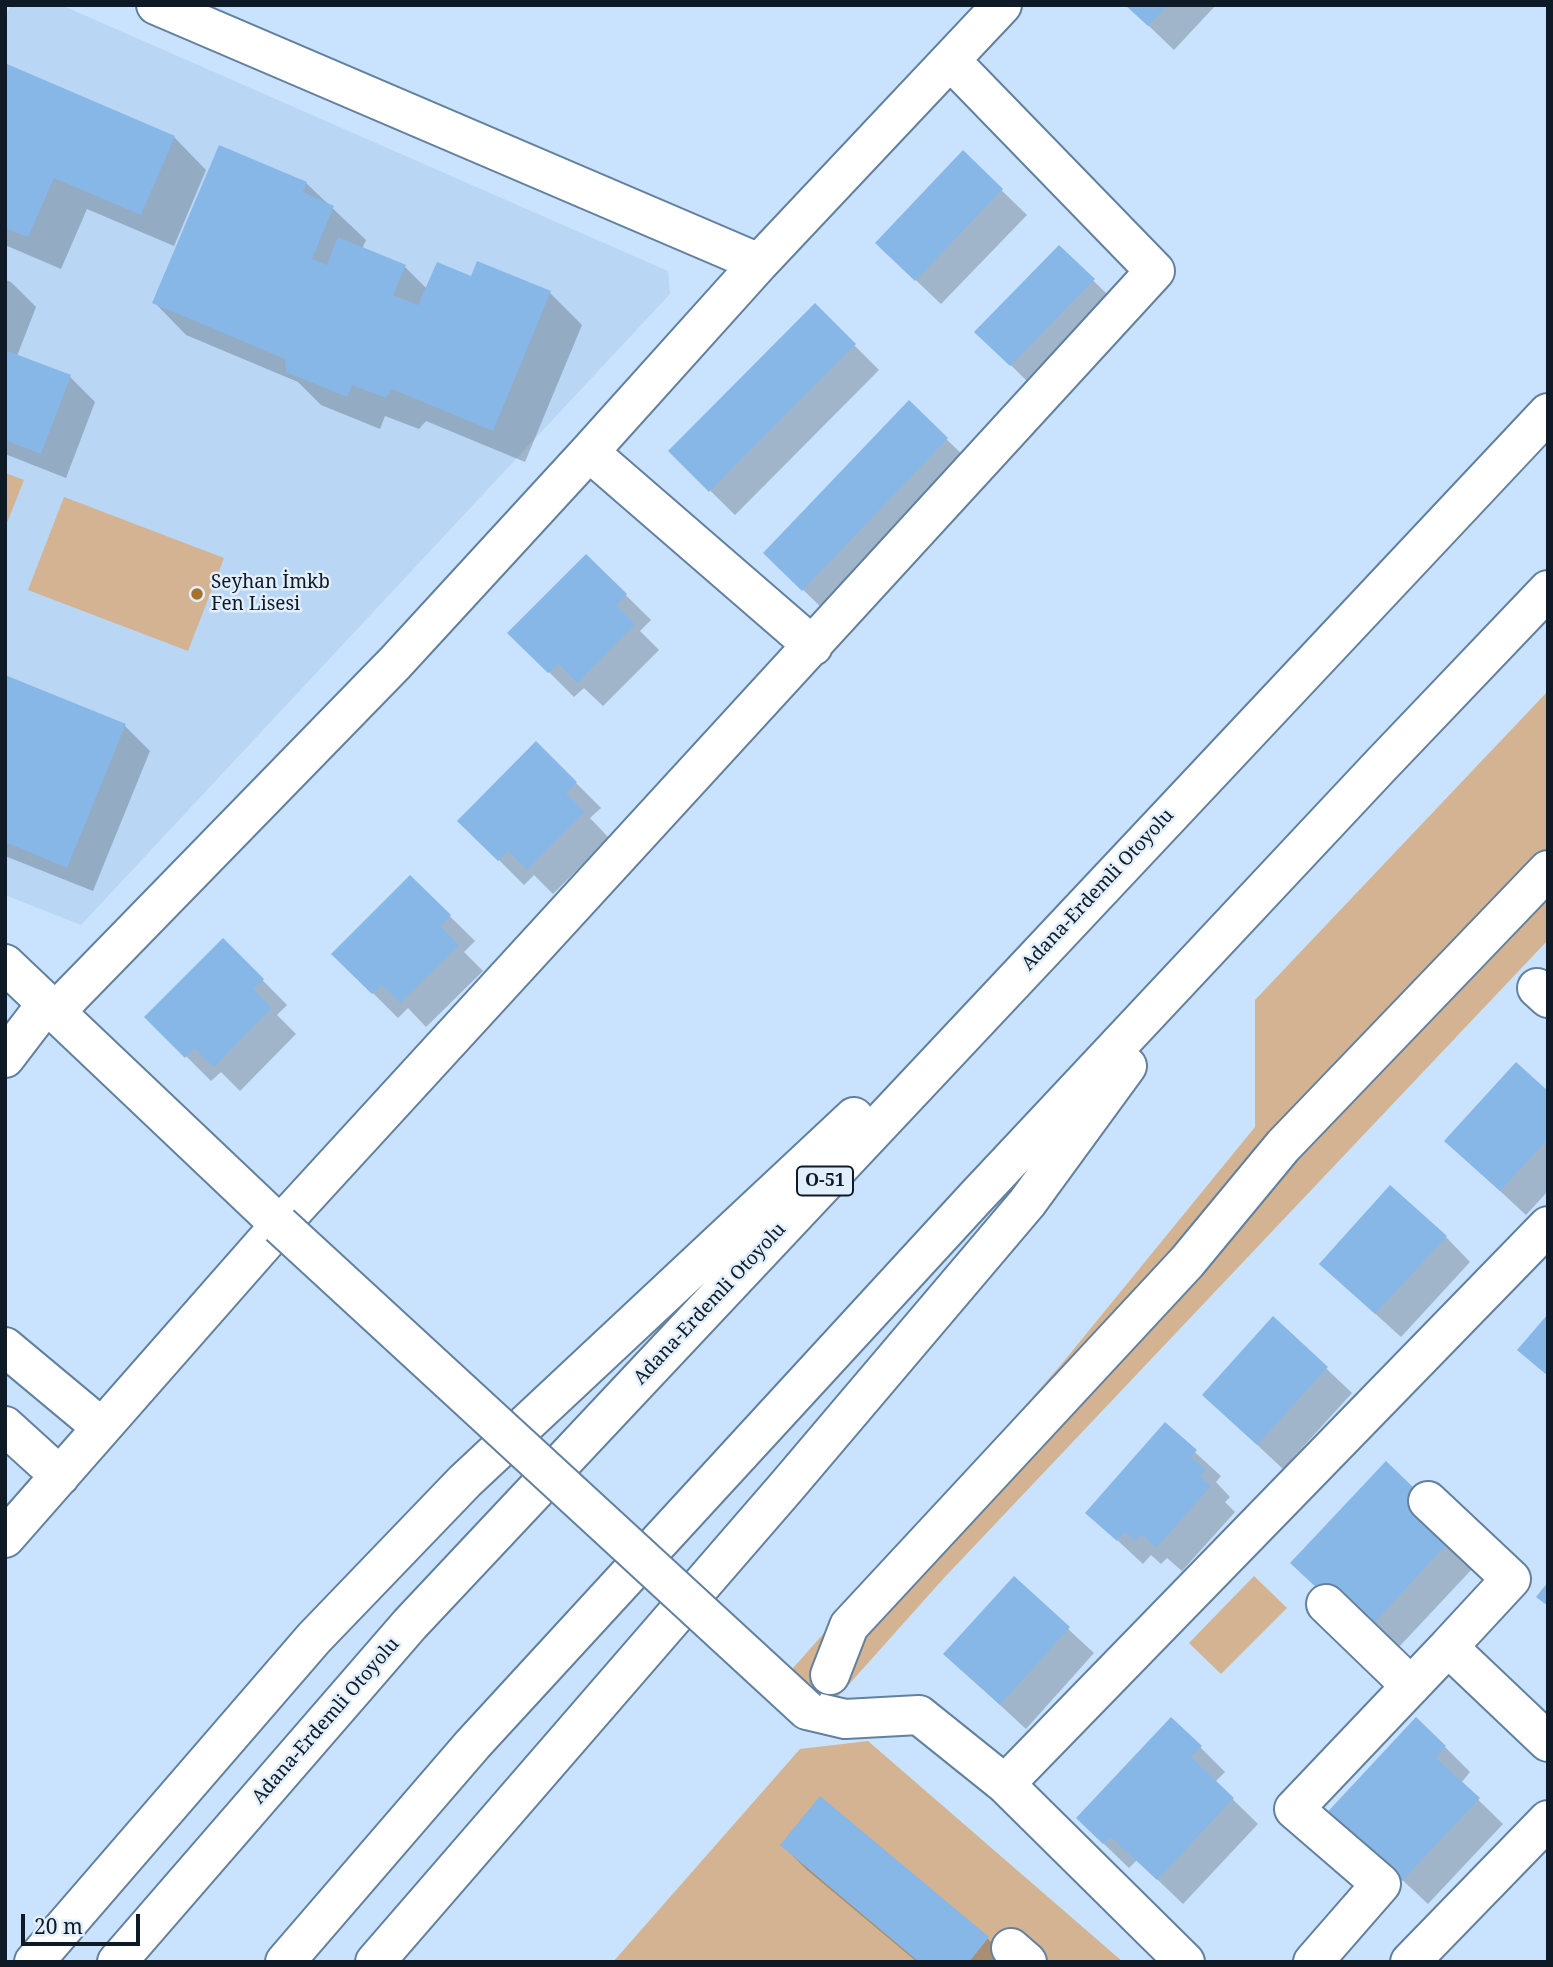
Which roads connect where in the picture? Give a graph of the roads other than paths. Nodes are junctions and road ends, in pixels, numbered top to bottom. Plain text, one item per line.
1 (156, 5) edge
2 (1002, 5) edge
3 (951, 61) junction
4 (760, 263) junction
5 (1548, 413) edge
6 (589, 452) junction
7 (1548, 590) edge
8 (813, 646) junction
9 (1548, 870) edge
10 (1106, 881) junction
11 (1230, 926) junction
12 (5, 964) edge
13 (51, 1007) junction
14 (5, 1058) edge
15 (280, 1225) junction
16 (1548, 1227) edge
17 (5, 1347) edge
18 (5, 1426) edge
19 (101, 1427) junction
20 (60, 1476) junction
21 (1428, 1501) dead end
22 (5, 1538) edge
23 (1326, 1604) dead end
24 (1448, 1647) junction
25 (830, 1675) dead end
26 (1411, 1686) junction
27 (1548, 1742) edge
28 (1005, 1784) junction
29 (1548, 1820) edge
30 (34, 1962) edge
31 (117, 1962) edge
32 (285, 1962) edge
33 (375, 1962) edge
34 (1185, 1962) edge
35 (1313, 1962) edge
36 (1410, 1962) edge

1 - 4 main road
2 - 3 main road
3 - 4 main road
3 - 8 main road
4 - 6 main road
5 - 10 main road, Adana-Erdemli Otoyolu / O-51
6 - 8 main road
6 - 13 main road
7 - 11 main road
8 - 15 main road
9 - 25 main road
10 - 30 main road
10 - 31 main road, Adana-Erdemli Otoyolu / O-51
11 - 32 main road
11 - 33 main road
12 - 13 main road
13 - 14 main road
13 - 15 main road
15 - 19 main road
15 - 28 main road, bridge
16 - 28 main road
17 - 19 main road
18 - 20 main road
19 - 20 main road
20 - 22 main road
21 - 24 main road
23 - 26 main road
24 - 26 main road
24 - 27 main road
26 - 35 main road
28 - 34 main road
29 - 36 main road

